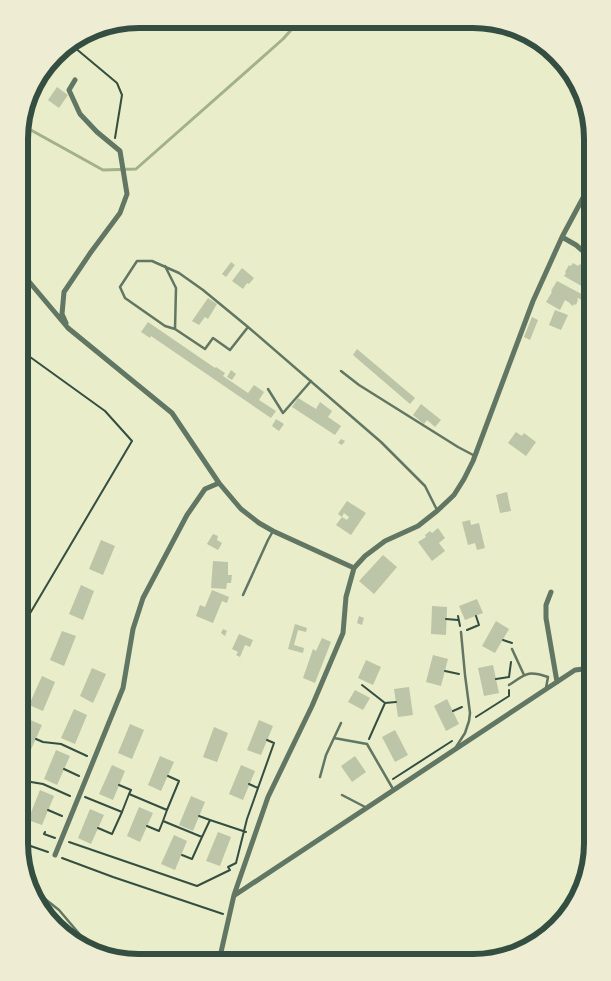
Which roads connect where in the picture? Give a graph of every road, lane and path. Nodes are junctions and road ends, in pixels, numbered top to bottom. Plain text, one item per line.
1 (75, 48) edge
2 (75, 80) dead end
3 (120, 151) junction
4 (584, 196) edge
5 (562, 238) junction
6 (584, 252) edge
7 (165, 266) junction
8 (28, 281) edge
9 (248, 327) junction
10 (68, 328) junction
11 (175, 329) junction
12 (28, 355) edge
13 (341, 371) dead end
14 (311, 382) junction
15 (268, 389) dead end
16 (475, 456) junction
17 (219, 483) junction
18 (437, 511) junction
19 (273, 531) junction
20 (354, 568) junction
21 (551, 592) dead end
22 (243, 595) dead end
23 (476, 616) dead end
24 (28, 617) edge
25 (446, 619) dead end
26 (461, 632) junction
27 (503, 640) dead end
28 (512, 649) junction
29 (583, 669) edge
30 (445, 672) dead end
31 (524, 675) junction
32 (465, 676) junction
33 (557, 682) junction
34 (362, 685) dead end
35 (509, 685) junction
36 (546, 690) junction
37 (396, 702) dead end
38 (385, 703) junction
39 (468, 704) junction
40 (453, 710) dead end
41 (469, 721) junction
42 (341, 723) dead end
43 (465, 733) junction
44 (334, 738) junction
45 (36, 739) dead end
46 (267, 740) dead end
47 (367, 744) junction
48 (454, 750) junction
49 (94, 759) junction
50 (64, 770) dead end
51 (168, 776) dead end
52 (320, 777) dead end
53 (86, 779) junction
54 (28, 782) edge
55 (389, 782) junction
56 (249, 784) dead end
57 (119, 785) dead end
58 (258, 788) junction
59 (394, 790) junction
60 (129, 794) junction
61 (342, 795) dead end
62 (78, 797) junction
63 (367, 808) junction
64 (48, 810) dead end
65 (167, 810) junction
66 (122, 812) junction
67 (199, 816) dead end
68 (69, 819) junction
69 (210, 820) junction
70 (163, 821) junction
71 (147, 826) dead end
72 (98, 828) dead end
73 (45, 832) dead end
74 (244, 832) junction
75 (202, 837) junction
76 (60, 840) junction
77 (28, 845) edge
78 (55, 855) junction
79 (182, 855) dead end
80 (234, 895) junction
81 (41, 896) edge
82 (230, 916) junction
83 (84, 939) edge
84 (221, 954) edge

1 - 3 path
2 - 3 street
3 - 10 street
4 - 5 street
5 - 6 street
5 - 16 street
7 - 9 lane
7 - 11 lane
7 - 11 lane
8 - 10 street
9 - 11 lane
9 - 14 lane
10 - 17 street
12 - 24 path
13 - 16 lane
14 - 15 lane
14 - 18 lane
16 - 18 street
17 - 19 street
17 - 49 street
18 - 20 street
19 - 20 street
19 - 22 lane
20 - 80 street
21 - 33 street
23 - 26 path
25 - 26 path
26 - 32 lane
27 - 28 path
28 - 31 lane
28 - 35 path
29 - 33 street
30 - 32 path
31 - 35 lane
31 - 36 lane
32 - 39 lane
33 - 36 street
34 - 38 path
35 - 41 path
36 - 48 street
37 - 38 path
38 - 47 path
39 - 40 path
39 - 41 lane
41 - 43 lane
42 - 44 lane
43 - 48 lane
43 - 55 path
44 - 47 lane
44 - 52 lane
45 - 49 path
46 - 58 path
47 - 55 lane
48 - 59 street
49 - 53 street
50 - 53 path
51 - 65 path
53 - 62 street
54 - 62 path
55 - 59 lane
56 - 58 path
57 - 60 path
58 - 74 path
59 - 63 street
60 - 65 path
60 - 66 path
61 - 63 lane
62 - 66 path
62 - 68 street
63 - 80 street
64 - 68 path
65 - 70 path
66 - 72 path
67 - 69 path
68 - 76 street
69 - 74 path
69 - 75 path
70 - 71 path
70 - 75 path
73 - 76 path
74 - 76 path
75 - 79 path
76 - 78 street
77 - 78 path
78 - 82 path
80 - 82 street
81 - 83 lane
82 - 84 street

